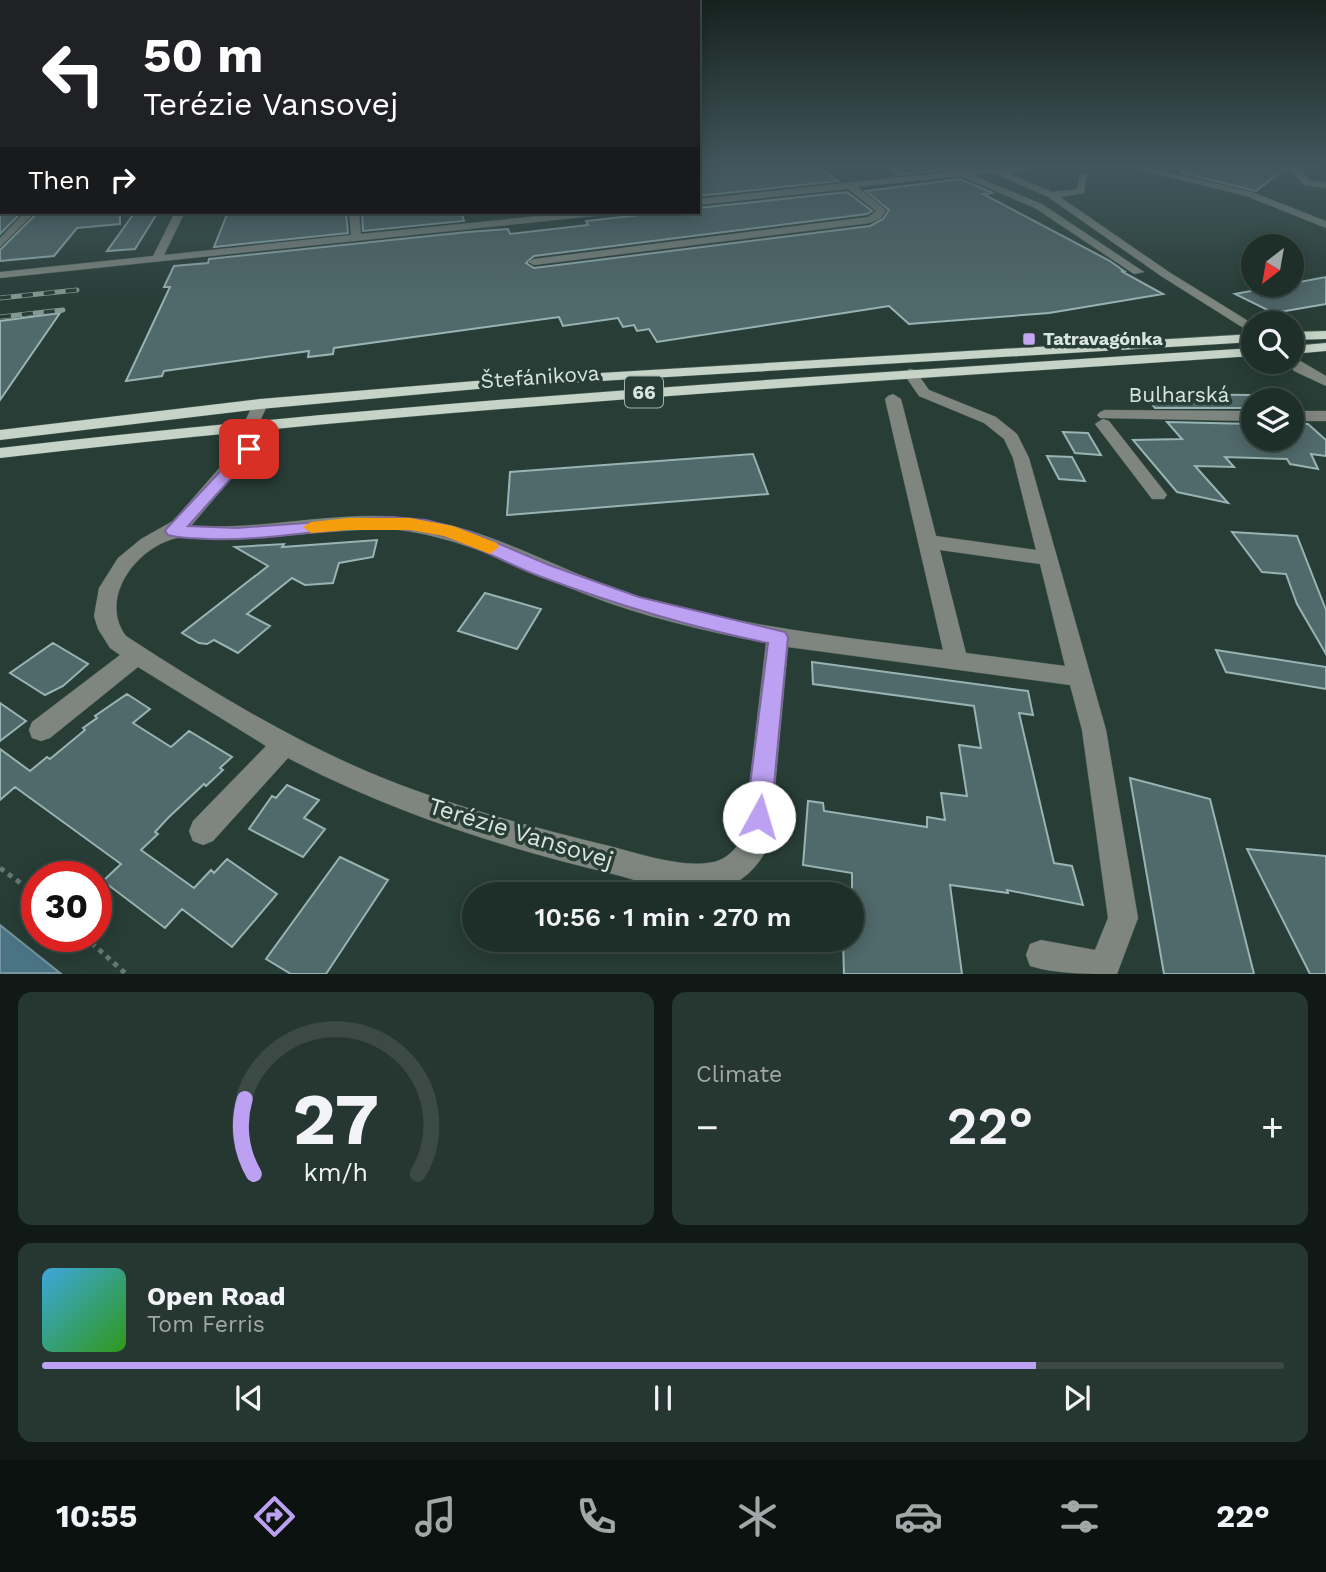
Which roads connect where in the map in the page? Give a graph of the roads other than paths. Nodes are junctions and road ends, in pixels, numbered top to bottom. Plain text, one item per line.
1 (879, 213) edge
2 (1050, 213) edge
3 (1078, 213) edge
4 (1298, 213) edge
5 (28, 214) edge
6 (179, 214) edge
7 (355, 214) edge
8 (585, 214) edge
9 (1326, 225) edge
10 (356, 238) junction
11 (0, 244) edge
12 (157, 259) junction
13 (534, 262) dead end
14 (1138, 272) dead end
15 (0, 275) edge
16 (1241, 322) edge
17 (1326, 335) edge
18 (1304, 336) edge
19 (1241, 339) edge
20 (1326, 347) edge
21 (1304, 350) edge
22 (1241, 353) edge
23 (1304, 358) edge
24 (1326, 369) edge
25 (1304, 371) edge
26 (910, 373) junction
27 (1326, 382) edge
28 (893, 399) dead end
29 (260, 404) junction
30 (1241, 416) edge
31 (1304, 416) edge
32 (1326, 416) edge
33 (251, 424) junction
34 (0, 435) edge
35 (0, 453) edge
36 (1158, 495) dead end
37 (174, 531) junction
38 (928, 542) junction
39 (1047, 558) junction
40 (778, 637) junction
41 (137, 655) junction
42 (957, 661) junction
43 (1079, 677) junction
44 (41, 730) dead end
45 (285, 744) junction
46 (203, 831) dead end
47 (1041, 955) dead end

1 - 13 street
2 - 14 street
3 - 16 street
4 - 9 street
5 - 11 street
6 - 12 street
7 - 10 street
8 - 10 street
10 - 12 street
12 - 15 street
17 - 18 main road
19 - 29 main road, Štefánikova / 66
20 - 21 main road
22 - 26 main road, Štefánikova / 66
23 - 24 street
25 - 27 street
26 - 33 main road, Štefánikova / 66
26 - 39 street
28 - 38 street
29 - 33 street
29 - 34 main road, Štefánikova / 66
30 - 36 street, Bulharská
31 - 32 street
33 - 35 main road, Štefánikova / 66
33 - 37 street, Terézie Vansovej
37 - 40 street
37 - 41 street, Terézie Vansovej
38 - 39 street
38 - 42 street
39 - 43 street
40 - 42 street
40 - 45 street, Terézie Vansovej
41 - 44 street
41 - 45 street, Terézie Vansovej
42 - 43 street
43 - 47 street
45 - 46 street

